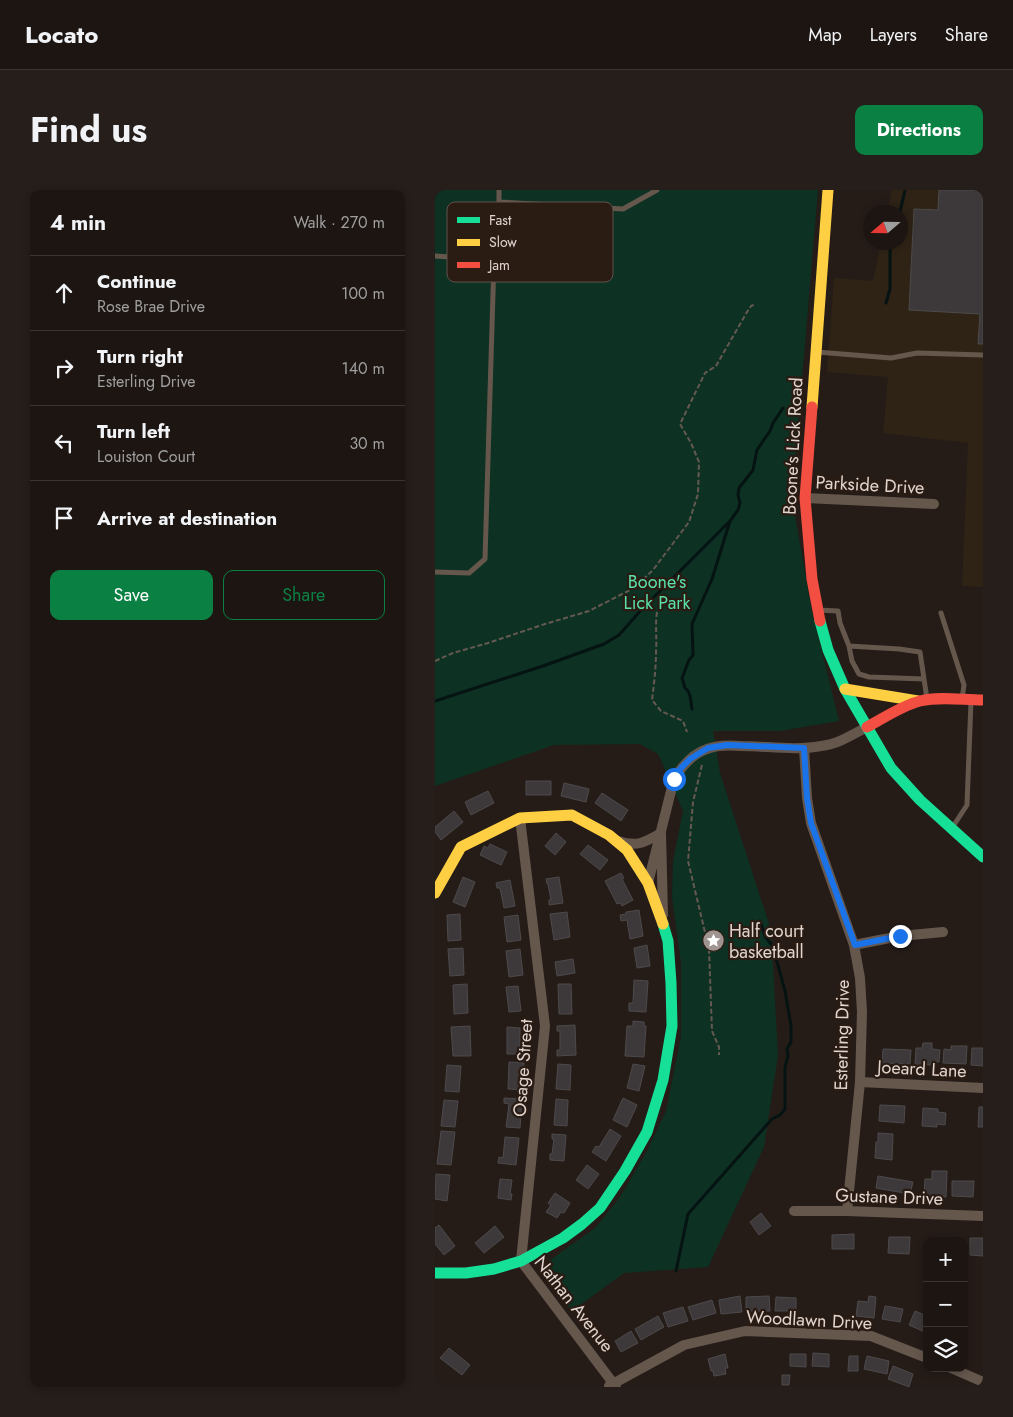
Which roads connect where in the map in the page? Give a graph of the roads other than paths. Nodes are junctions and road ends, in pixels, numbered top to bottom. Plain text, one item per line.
1 (499, 190) edge
2 (657, 190) edge
3 (828, 190) edge
4 (499, 202) edge
5 (613, 208) edge
6 (493, 282) edge
7 (816, 352) junction
8 (983, 355) edge
9 (805, 498) junction
10 (934, 504) dead end
11 (435, 572) edge
12 (817, 610) junction
13 (941, 613) dead end
14 (849, 646) junction
15 (924, 679) junction
16 (845, 690) junction
17 (923, 700) junction
18 (972, 700) edge
19 (867, 727) junction
20 (804, 748) junction
21 (520, 818) junction
22 (951, 829) junction
23 (661, 833) junction
24 (615, 839) junction
25 (983, 857) edge
26 (648, 883) junction
27 (435, 893) edge
28 (663, 925) junction
29 (943, 932) dead end
30 (855, 945) junction
31 (860, 1082) junction
32 (983, 1088) edge
33 (794, 1211) dead end
34 (847, 1211) junction
35 (983, 1216) edge
36 (521, 1261) junction
37 (435, 1273) edge
38 (923, 1356) edge
39 (961, 1372) edge
40 (983, 1381) edge
41 (612, 1386) edge

1 - 4 lane
2 - 5 lane
3 - 7 street, Boone's Lick Road
6 - 11 lane
7 - 8 lane
7 - 9 street, Boone's Lick Road
9 - 10 street, Parkside Drive
9 - 12 street, Boone's Lick Road
12 - 14 lane
12 - 16 street, Boone's Lick Road
13 - 18 lane
14 - 15 lane
14 - 15 lane
15 - 17 lane
16 - 17 street
16 - 19 street, Boone's Lick Road
17 - 18 street
17 - 19 street
18 - 22 lane
19 - 20 street
19 - 22 street, Boone's Lick Road
20 - 23 street
20 - 30 street, Esterling Drive
21 - 24 street
21 - 27 street
21 - 36 street, Osage Street
22 - 25 street, Boone's Lick Road
23 - 24 street
23 - 26 street
23 - 28 street
24 - 26 street
26 - 28 street
28 - 36 street
29 - 30 street
30 - 31 street, Esterling Drive
31 - 32 street, Joeard Lane
31 - 34 street, Esterling Drive
33 - 34 street, Gustane Drive
34 - 35 street, Gustane Drive
36 - 37 street, Nathan Avenue
36 - 41 street, Nathan Avenue
38 - 41 street, Woodlawn Drive
39 - 40 street

